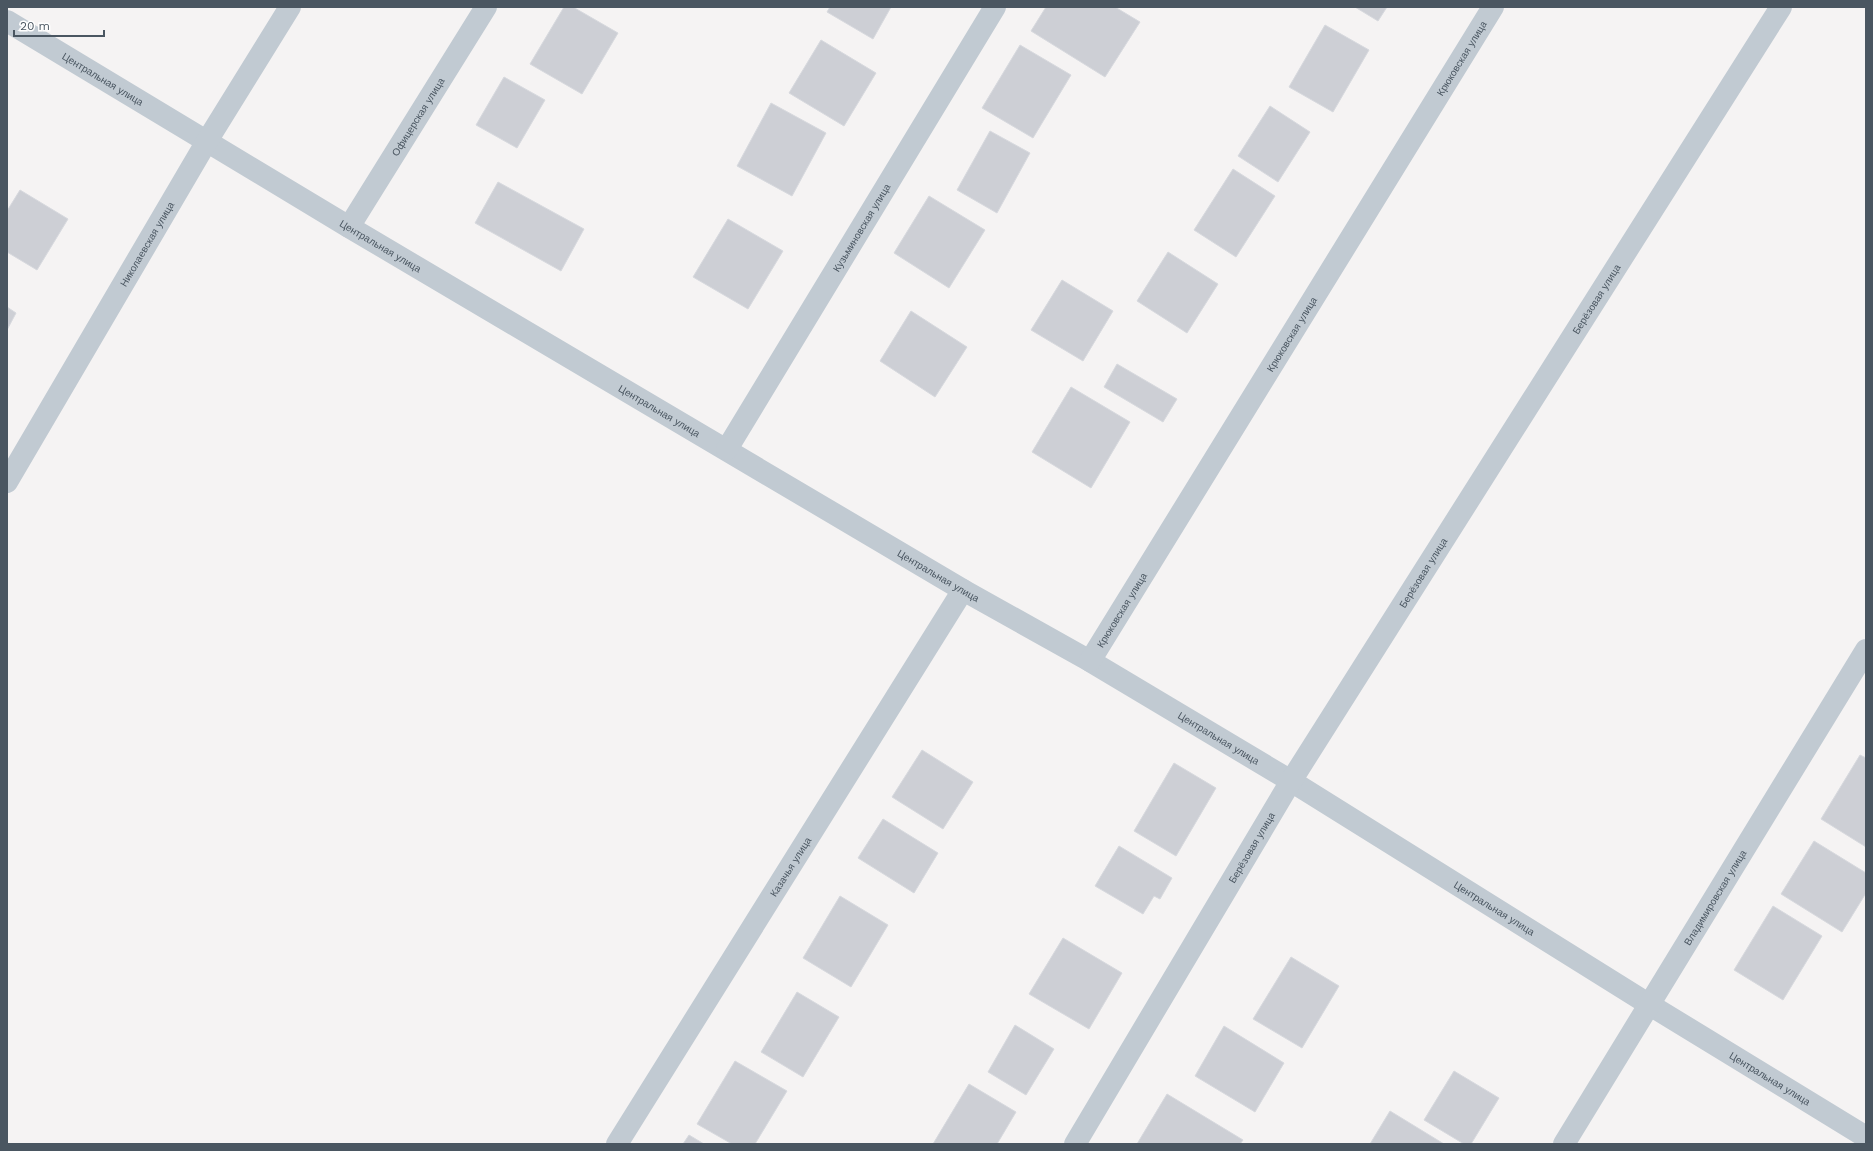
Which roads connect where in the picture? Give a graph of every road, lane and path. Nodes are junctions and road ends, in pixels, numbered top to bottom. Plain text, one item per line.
1 (290, 7) edge
2 (486, 7) edge
3 (995, 7) edge
4 (1493, 7) edge
5 (1781, 7) edge
6 (7, 21) edge
7 (208, 141) junction
8 (349, 227) junction
9 (727, 449) junction
10 (7, 482) edge
11 (964, 590) junction
12 (1866, 650) edge
13 (1090, 662) junction
14 (1291, 781) junction
15 (1650, 1005) junction
16 (1866, 1137) edge
17 (618, 1144) edge
18 (1075, 1144) edge
19 (1564, 1144) edge

1 - 7 street, Николаевская улица
2 - 8 street, Офицерская улица
3 - 9 street, Кузьминовская улица
4 - 13 street, Крюковская улица
5 - 14 street, Берёзовая улица
6 - 7 street, Центральная улица
7 - 8 street, Центральная улица
7 - 10 street, Николаевская улица
8 - 9 street, Центральная улица
9 - 11 street, Центральная улица
11 - 13 street, Центральная улица
11 - 17 street, Казачья улица
12 - 15 street, Владимировская улица
13 - 14 street, Центральная улица
14 - 15 street, Центральная улица
14 - 18 street, Берёзовая улица
15 - 16 street, Центральная улица
15 - 19 street, Владимировская улица

